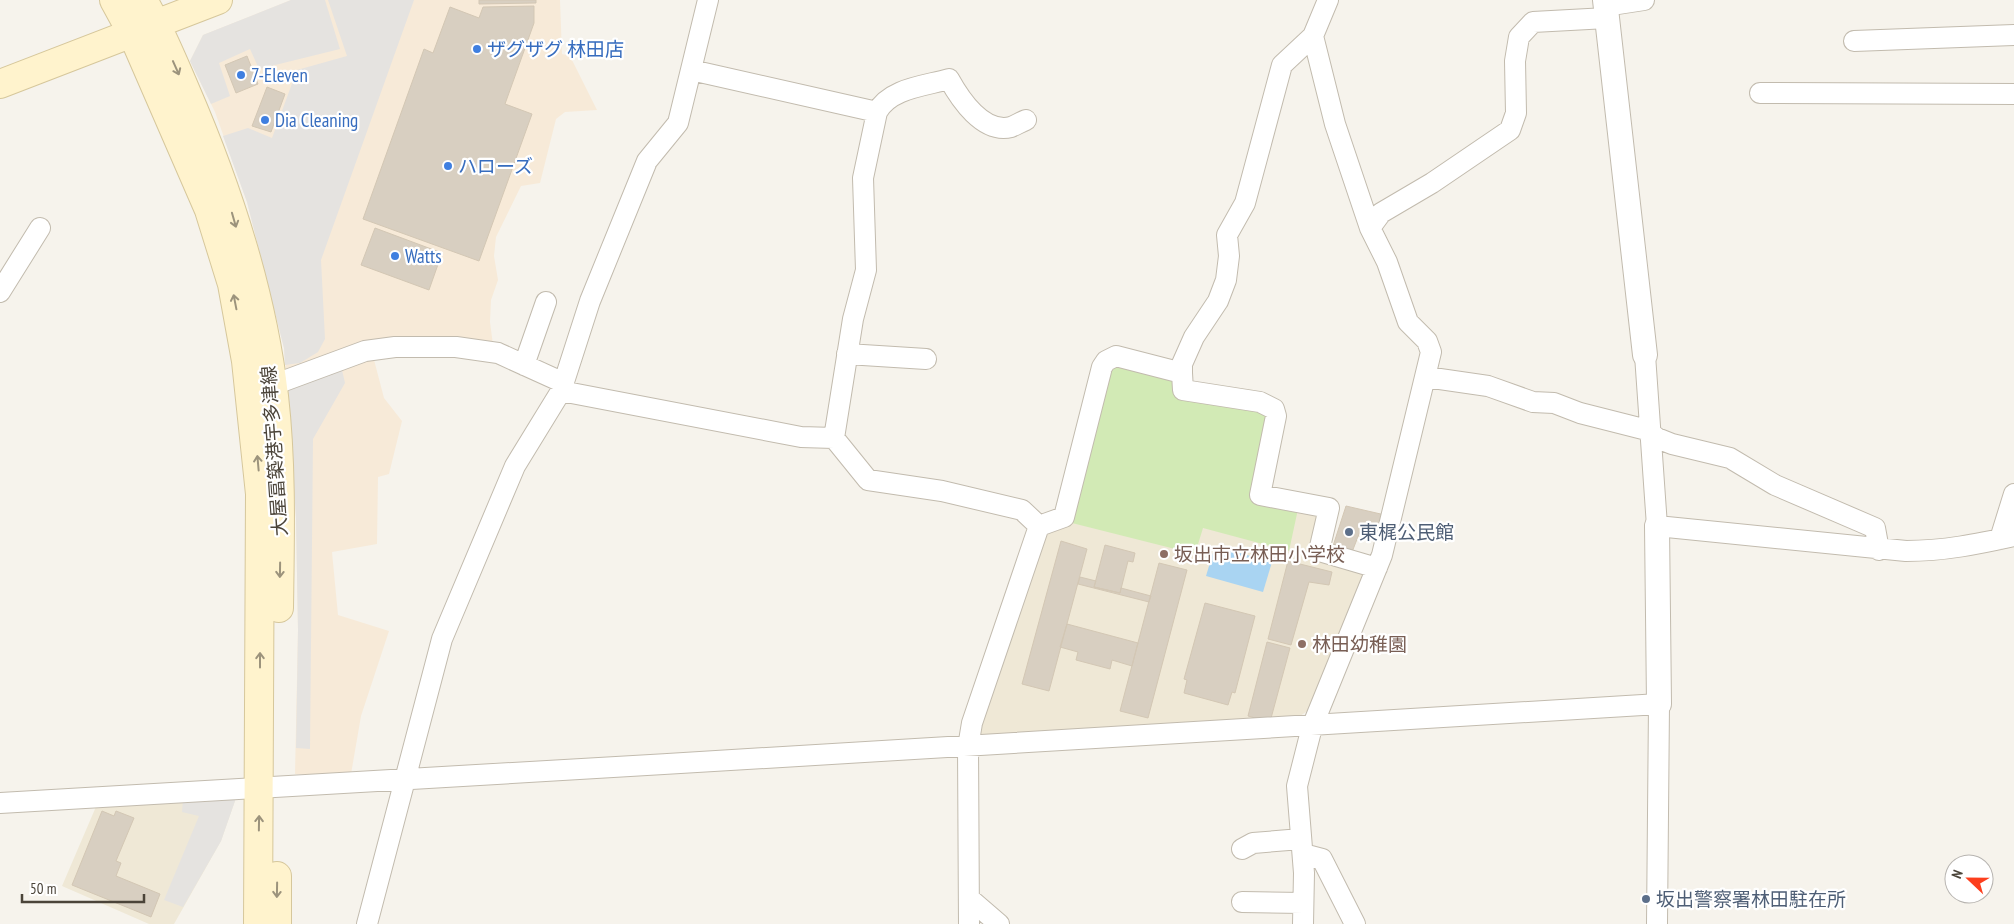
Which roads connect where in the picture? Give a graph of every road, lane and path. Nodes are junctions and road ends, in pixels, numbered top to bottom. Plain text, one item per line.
1 (114, 0) edge
2 (143, 0) edge
3 (218, 0) edge
4 (708, 0) edge
5 (1328, 0) edge
6 (1644, 0) edge
7 (1605, 8) edge
8 (144, 28) junction
9 (1312, 36) junction
10 (2014, 36) edge
11 (1854, 41) dead end
12 (691, 70) junction
13 (0, 84) edge
14 (1760, 93) dead end
15 (2014, 94) edge
16 (877, 112) junction
17 (1026, 120) dead end
18 (40, 228) dead end
19 (1370, 228) junction
20 (0, 292) edge
21 (546, 302) dead end
22 (847, 354) junction
23 (1645, 355) joint
24 (926, 359) dead end
25 (524, 365) junction
26 (1182, 373) junction
27 (1426, 377) junction
28 (273, 385) junction
29 (562, 387) junction
30 (1652, 434) junction
31 (834, 438) junction
32 (2014, 494) edge
33 (1039, 526) junction
34 (1658, 526) junction
35 (2007, 538) edge
36 (1879, 550) junction
37 (1377, 568) junction
38 (1659, 704) junction
39 (1312, 727) junction
40 (968, 747) junction
41 (405, 778) junction
42 (269, 788) junction
43 (0, 803) edge
44 (1302, 846) junction
45 (1242, 849) dead end
46 (970, 899) junction
47 (1242, 902) dead end
48 (1303, 903) junction
49 (258, 924) edge
50 (277, 924) edge
51 (367, 924) edge
52 (969, 924) edge
53 (999, 924) edge
54 (1303, 924) edge
55 (1355, 924) edge
56 (1657, 924) edge

1 - 8 main road
2 - 8 main road
3 - 8 main road
4 - 12 street
5 - 9 street
6 - 7 street
7 - 19 street
7 - 23 street
8 - 13 main road
8 -> 28 main road, 大屋冨築港宇多津線
42 -> 8 main road, 大屋冨築港宇多津線
9 - 19 street
9 - 26 street
10 - 11 street
12 - 16 street
12 - 29 street
14 - 15 street
16 - 17 street
16 - 22 street
18 - 20 street
19 - 27 street
21 - 25 street
22 - 24 street
22 - 31 street
23 - 30 street
25 - 28 street
25 - 29 street
26 - 33 street
26 - 37 street
27 - 30 street
27 - 37 street
28 -> 42 main road, 大屋冨築港宇多津線
29 - 31 street
29 - 41 street
30 - 34 street
30 - 36 street
31 - 33 street
32 - 35 street
33 - 40 street
34 - 36 street
34 - 38 street
35 - 36 street
37 - 39 street
38 - 39 street
38 - 56 street
39 - 40 street
39 - 44 street
40 - 41 street
40 - 46 street
41 - 42 street
41 - 51 street
42 - 43 street
49 -> 42 main road, 大屋冨築港宇多津線
42 -> 50 main road, 大屋冨築港宇多津線
44 - 45 street
44 - 48 street
44 - 55 street
46 - 52 street
46 - 53 street
47 - 48 street
48 - 54 street

